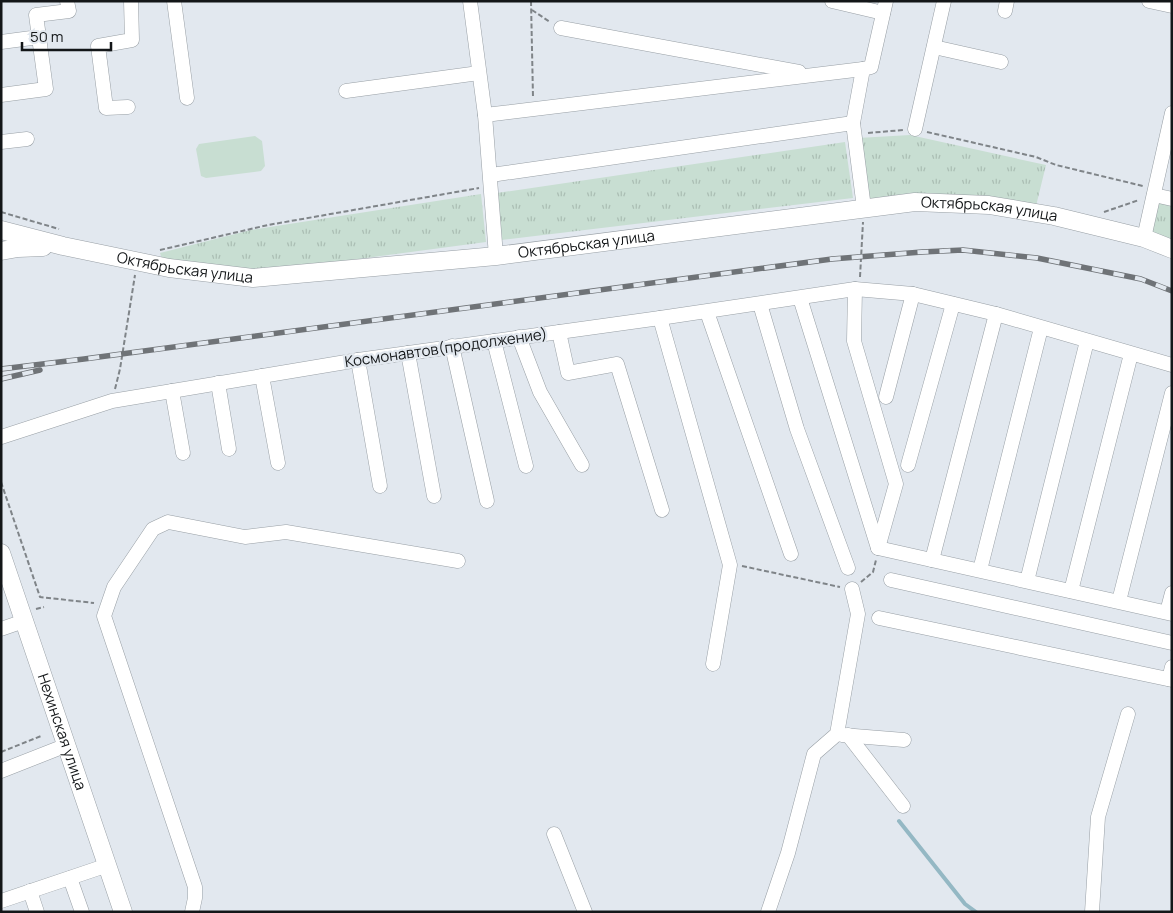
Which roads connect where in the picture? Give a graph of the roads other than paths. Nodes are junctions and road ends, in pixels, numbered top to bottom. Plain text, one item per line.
1 (68, 1) edge
2 (131, 1) edge
3 (174, 1) edge
4 (470, 1) edge
5 (832, 1) edge
6 (944, 1) edge
7 (1149, 1) edge
8 (1172, 6) edge
9 (885, 7) edge
10 (561, 28) road end
11 (39, 37) junction
12 (1, 42) edge
13 (934, 47) junction
14 (1001, 62) dead end
15 (863, 69) junction
16 (479, 73) junction
17 (812, 75) junction
18 (346, 91) dead end
19 (1, 95) edge
20 (187, 98) dead end
21 (128, 107) dead end
22 (1172, 113) edge
23 (485, 115) junction
24 (853, 129) junction
25 (915, 129) road end
26 (27, 139) dead end
27 (1, 142) edge
28 (491, 180) junction
29 (1154, 195) junction
30 (1172, 200) edge
31 (864, 208) junction
32 (1, 230) edge
33 (1144, 238) junction
34 (63, 246) junction
35 (1172, 249) edge
36 (1, 251) edge
37 (496, 256) junction
38 (857, 290) junction
39 (913, 294) junction
40 (800, 298) junction
41 (760, 304) junction
42 (953, 304) junction
43 (707, 312) junction
44 (996, 314) junction
45 (660, 318) junction
46 (1041, 328) junction
47 (559, 332) junction
48 (519, 337) junction
49 (494, 340) junction
50 (1087, 341) junction
51 (452, 346) junction
52 (408, 353) junction
53 (1131, 354) junction
54 (358, 360) junction
55 (1172, 365) edge
56 (262, 376) junction
57 (218, 383) junction
58 (172, 391) junction
59 (1172, 393) edge
60 (886, 397) dead end
61 (1, 437) edge
62 (229, 449) dead end
63 (183, 453) dead end
64 (278, 464) dead end
65 (582, 465) dead end
66 (908, 465) dead end
67 (526, 466) dead end
68 (380, 486) dead end
69 (434, 496) dead end
70 (487, 501) dead end
71 (662, 510) dead end
72 (878, 548) junction
73 (1, 552) edge
74 (791, 554) dead end
75 (932, 560) junction
76 (458, 561) dead end
77 (848, 568) dead end
78 (980, 570) junction
79 (891, 580) dead end
80 (1027, 581) junction
81 (852, 589) road end
82 (1071, 591) junction
83 (1172, 593) edge
84 (1119, 601) junction
85 (1169, 613) edge
86 (879, 618) dead end
87 (24, 621) junction
88 (1, 628) edge
89 (1172, 643) edge
90 (713, 664) dead end
91 (1171, 675) edge
92 (1128, 714) dead end
93 (843, 735) junction
94 (904, 740) dead end
95 (67, 745) junction
96 (1, 771) edge
97 (903, 806) dead end
98 (554, 834) dead end
99 (108, 865) junction
100 (70, 878) junction
101 (30, 891) junction
102 (1, 901) edge
103 (37, 912) edge
104 (82, 912) edge
105 (124, 912) edge
106 (192, 912) edge
107 (584, 912) edge
108 (768, 912) edge
109 (1092, 912) edge

1 - 11 street
2 - 21 street
3 - 20 street
4 - 16 street
5 - 9 street
6 - 13 street
7 - 8 street
9 - 15 street
10 - 17 street
11 - 12 street
11 - 19 street
13 - 14 street
13 - 25 street
15 - 17 street
15 - 24 street
16 - 18 street
16 - 23 street
17 - 23 street
22 - 29 street
23 - 28 street
24 - 28 street
24 - 31 street
26 - 27 street
28 - 37 street
29 - 30 street
29 - 33 street
31 - 33 main road, Октябрьская улица
31 - 37 main road, Октябрьская улица
32 - 34 main road, Октябрьская улица
33 - 35 main road, Октябрьская улица
34 - 36 main road
34 - 37 main road, Октябрьская улица
38 - 39 street, Космонавтов(продолжение)
38 - 40 street, Космонавтов(продолжение)
38 - 72 street
39 - 42 street, Космонавтов(продолжение)
39 - 60 street
40 - 41 street, Космонавтов(продолжение)
40 - 72 street
41 - 43 street, Космонавтов(продолжение)
41 - 77 street
42 - 44 street, Космонавтов(продолжение)
42 - 66 street
43 - 45 street, Космонавтов(продолжение)
43 - 74 street
44 - 46 street, Космонавтов(продолжение)
44 - 75 street
45 - 47 street, Космонавтов(продолжение)
45 - 90 street
46 - 50 street, Космонавтов(продолжение)
46 - 78 street
47 - 48 street, Космонавтов(продолжение)
47 - 71 street
48 - 49 street, Космонавтов(продолжение)
48 - 65 street
49 - 51 street, Космонавтов(продолжение)
49 - 67 street
50 - 53 street, Космонавтов(продолжение)
50 - 80 street
51 - 52 street, Космонавтов(продолжение)
51 - 70 street
52 - 54 street, Космонавтов(продолжение)
52 - 69 street
53 - 55 street, Космонавтов(продолжение)
53 - 82 street
54 - 56 street, Космонавтов(продолжение)
54 - 68 street
56 - 57 street, Космонавтов(продолжение)
56 - 64 street
57 - 58 street, Космонавтов(продолжение)
57 - 62 street
58 - 61 street, Космонавтов(продолжение)
58 - 63 street
59 - 84 street
72 - 75 street
73 - 87 main road, Нехинская улица
75 - 78 street
76 - 106 street
78 - 80 street
79 - 89 street
80 - 82 street
81 - 93 street
82 - 84 street
83 - 85 street
84 - 85 street
86 - 91 street
87 - 88 street
87 - 95 main road, Нехинская улица
92 - 109 street
93 - 94 street
93 - 97 street
93 - 108 street
95 - 96 street
95 - 99 main road, Нехинская улица
98 - 107 street
99 - 100 street
99 - 105 main road, Нехинская улица
100 - 101 street
100 - 104 street
101 - 102 street
101 - 103 street

